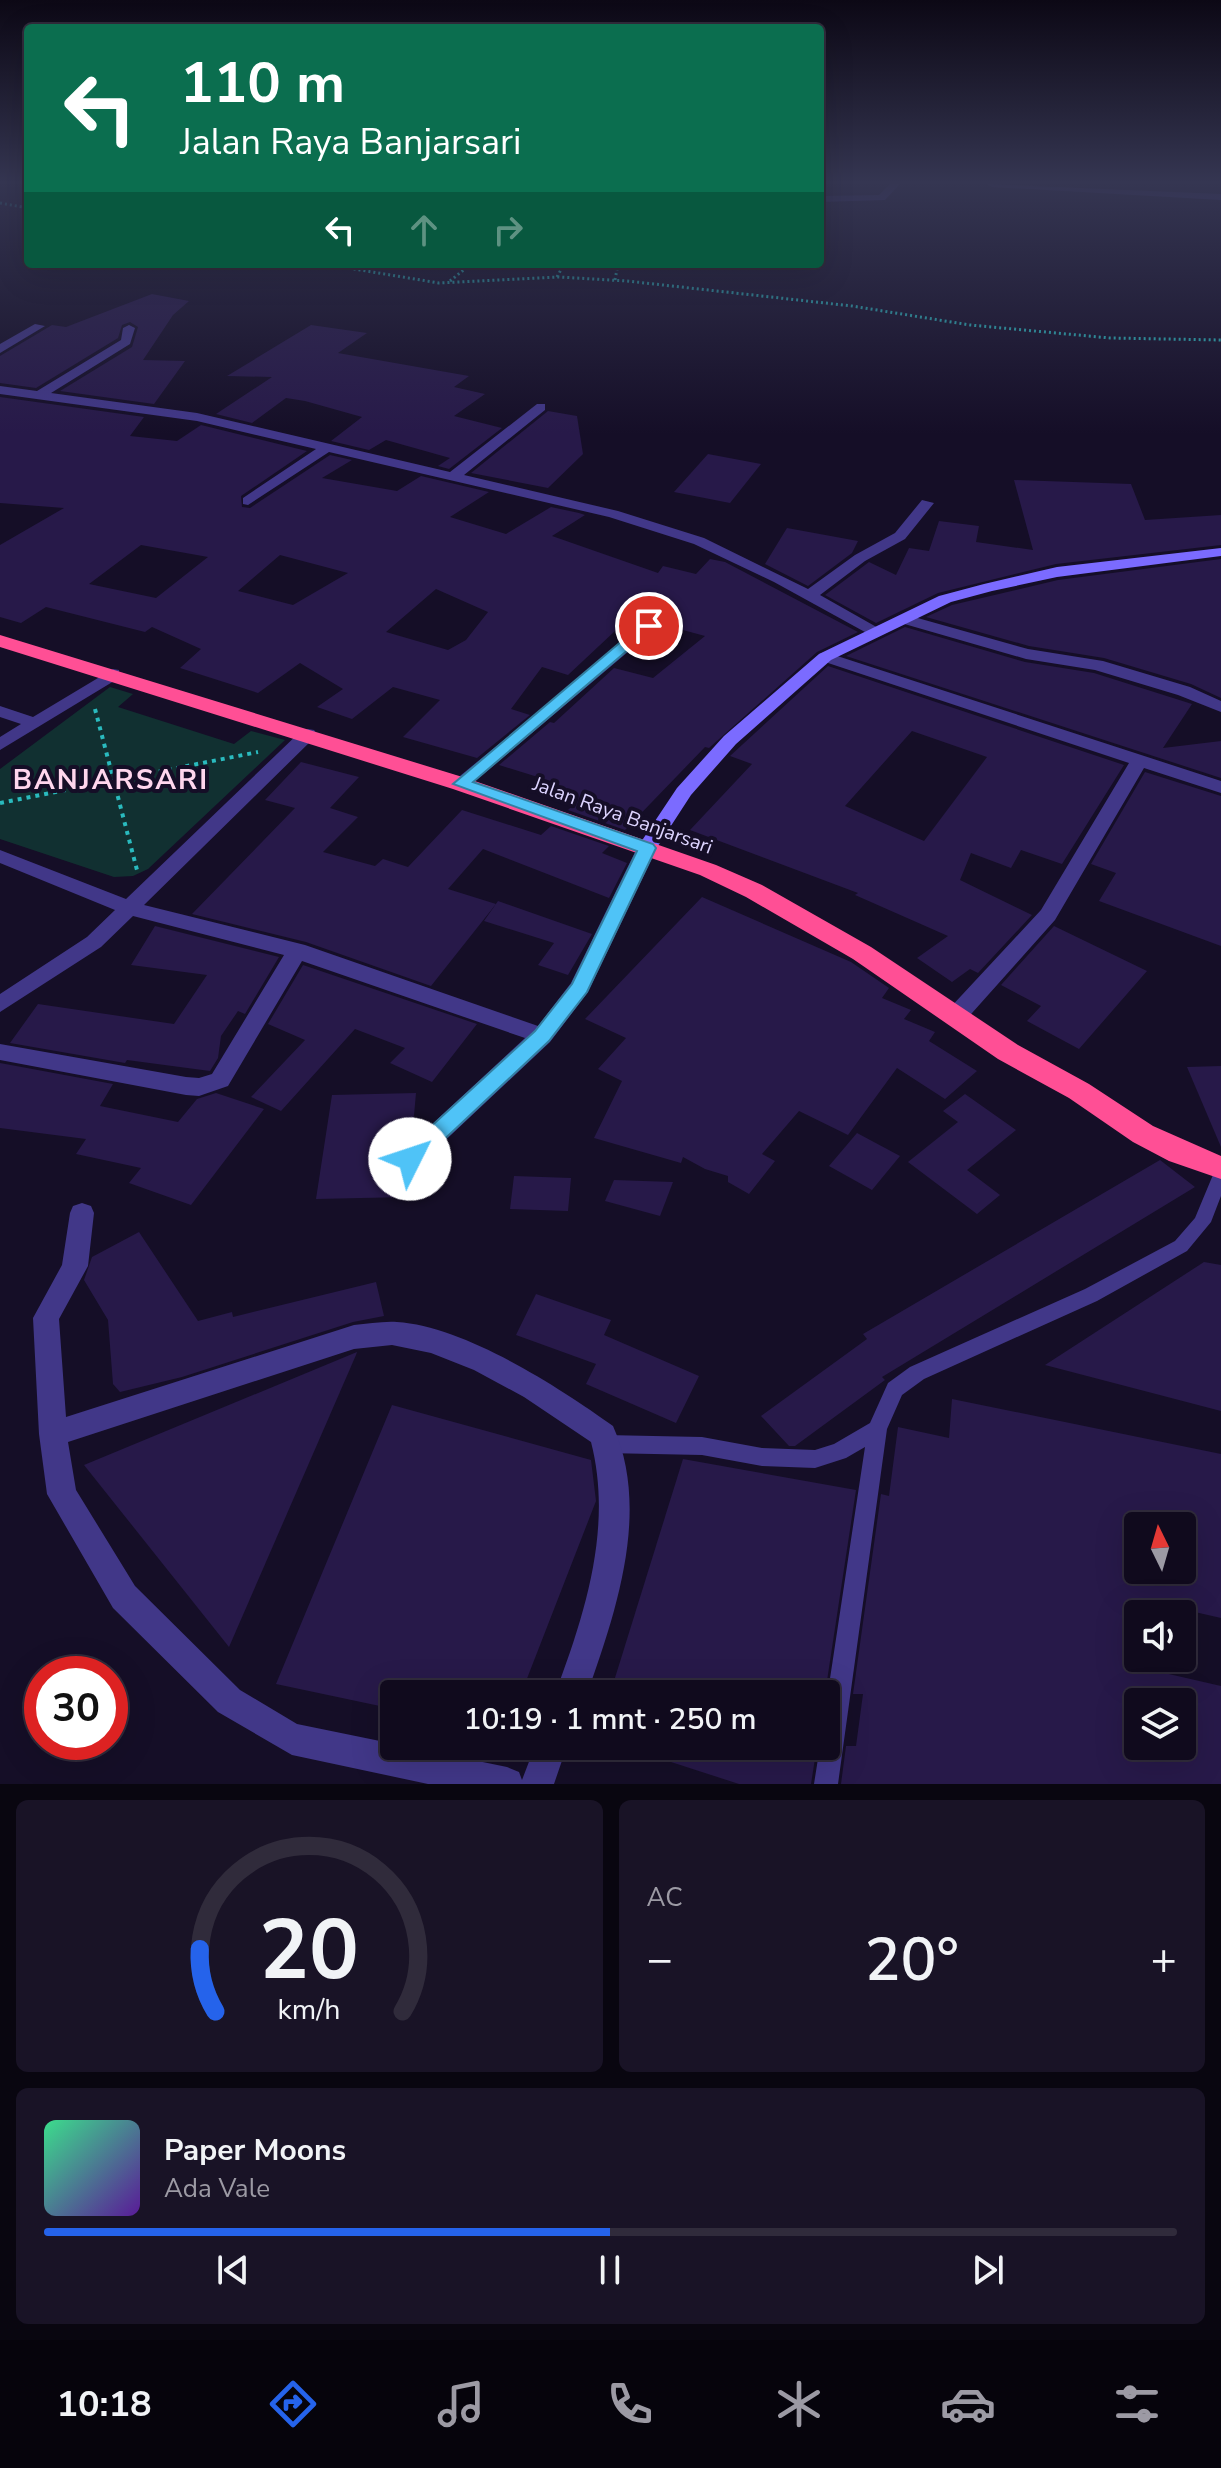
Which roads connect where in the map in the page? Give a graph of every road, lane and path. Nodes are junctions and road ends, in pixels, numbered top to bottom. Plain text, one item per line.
1 (347, 268) edge
2 (368, 268) edge
3 (466, 268) edge
4 (562, 268) edge
5 (617, 268) edge
6 (364, 271) junction
7 (557, 277) junction
8 (615, 280) junction
9 (448, 283) junction
10 (39, 326) dead end
11 (129, 328) dead end
12 (1221, 340) edge
13 (0, 349) edge
14 (0, 390) edge
15 (40, 395) junction
16 (541, 407) dead end
17 (327, 447) junction
18 (455, 475) junction
19 (248, 501) dead end
20 (927, 503) dead end
21 (1221, 552) edge
22 (810, 595) junction
23 (907, 620) junction
24 (649, 626) dead end
25 (874, 632) junction
26 (0, 641) edge
27 (825, 657) junction
28 (113, 674) junction
29 (90, 688) junction
30 (1221, 707) edge
31 (0, 711) edge
32 (33, 723) junction
33 (308, 734) junction
34 (0, 745) edge
35 (290, 751) junction
36 (1140, 760) junction
37 (111, 779) junction
38 (461, 784) junction
39 (1221, 787) edge
40 (0, 803) edge
41 (647, 848) junction
42 (0, 856) edge
43 (136, 901) junction
44 (298, 950) junction
45 (0, 1004) edge
46 (956, 1016) junction
47 (542, 1036) junction
48 (0, 1052) edge
49 (410, 1159) dead end
50 (1221, 1168) edge
51 (1221, 1175) edge
52 (82, 1213) dead end
53 (877, 1429) junction
54 (53, 1434) junction
55 (605, 1444) junction
56 (576, 1680) edge
57 (546, 1760) edge
58 (507, 1784) edge
59 (537, 1784) edge
60 (826, 1784) edge

1 - 6 path
2 - 6 path
3 - 9 path
4 - 7 path
5 - 8 path
6 - 9 path
7 - 8 path
7 - 9 path
8 - 12 path
10 - 13 street
11 - 15 street
14 - 15 street
15 - 17 street
16 - 18 street
17 - 18 street
17 - 19 street
18 - 22 street
20 - 22 street
21 - 23 street
22 - 25 street
23 - 25 street
23 - 30 street
24 - 38 street
25 - 27 street
26 - 28 highway, Jalan Raya Banjarsari
27 - 36 street
27 - 41 street
28 - 29 street
28 - 33 highway, Jalan Raya Banjarsari
29 - 32 street
29 - 37 path
31 - 32 street
32 - 34 street
33 - 35 street
33 - 38 highway, Jalan Raya Banjarsari
35 - 37 path
35 - 43 street
36 - 39 street
36 - 46 street
37 - 40 path
37 - 43 path
38 - 41 highway, Jalan Raya Banjarsari
41 - 46 highway, Jalan Raya Banjarsari
41 - 47 street
42 - 43 street
43 - 44 street
43 - 45 street
44 - 47 street
44 - 48 street
46 - 50 highway, Jalan Raya Banjarsari
47 - 49 street
51 - 53 lane
52 - 54 street
53 - 55 lane
53 - 60 lane
54 - 55 street
54 - 58 street
55 - 56 street
57 - 59 street

